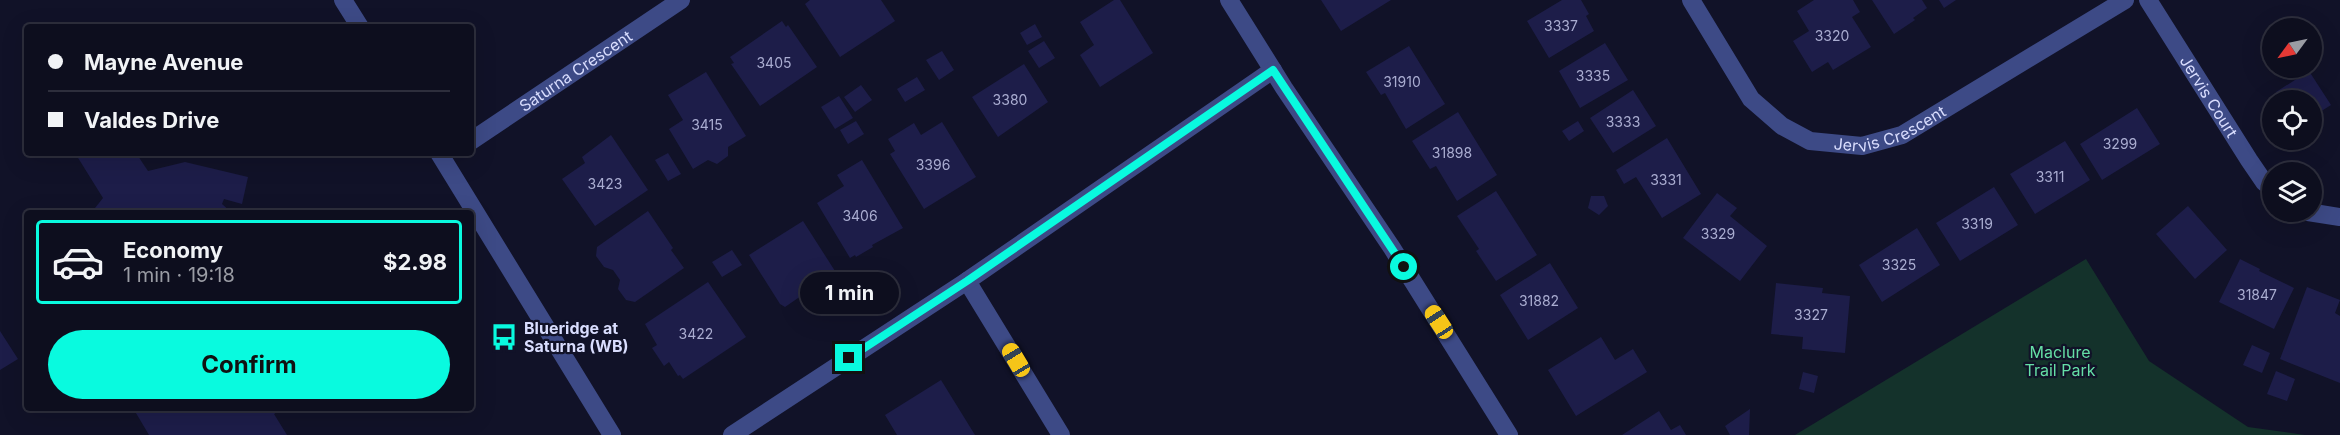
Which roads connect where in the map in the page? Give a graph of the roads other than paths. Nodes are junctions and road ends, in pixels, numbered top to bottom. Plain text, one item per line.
1 (343, 0) edge
2 (681, 0) edge
3 (1229, 0) edge
4 (1691, 0) edge
5 (2125, 0) edge
6 (2148, 0) edge
7 (358, 24) edge
8 (1273, 70) junction
9 (474, 139) edge
10 (447, 156) edge
11 (2262, 179) edge
12 (2322, 214) edge
13 (2340, 217) edge
14 (967, 281) junction
15 (612, 435) edge
16 (732, 435) edge
17 (1061, 435) edge
18 (1509, 435) edge

1 - 7 street
2 - 9 street, Saturna Crescent
3 - 8 street
4 - 5 street, Jervis Crescent
6 - 11 street, Jervis Court
8 - 14 street
8 - 18 street
10 - 15 street
12 - 13 street
14 - 16 street
14 - 17 street

